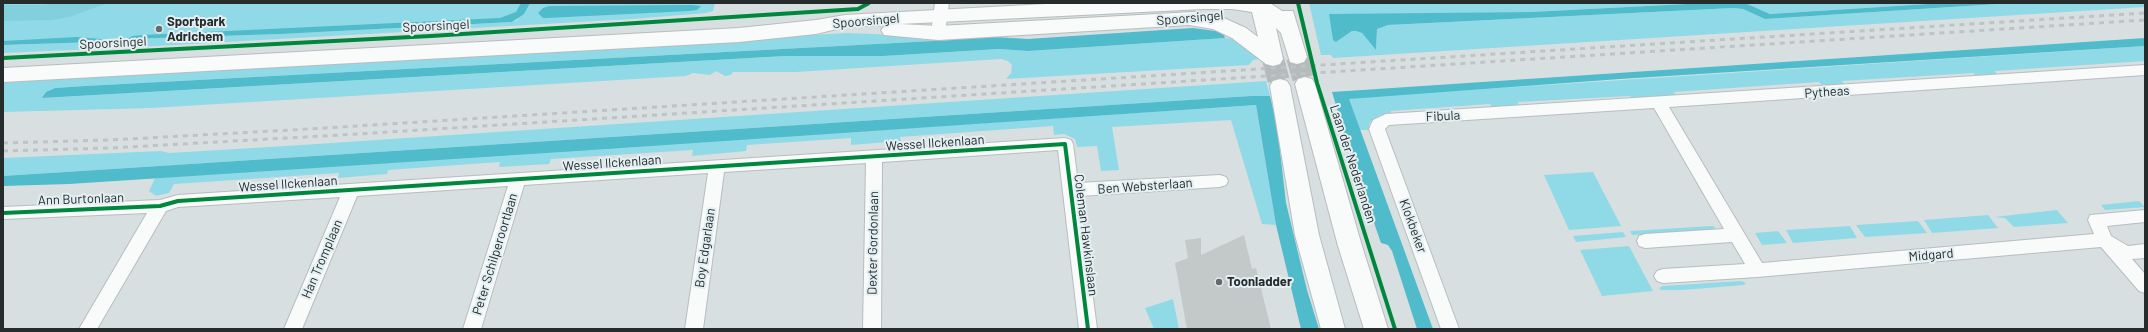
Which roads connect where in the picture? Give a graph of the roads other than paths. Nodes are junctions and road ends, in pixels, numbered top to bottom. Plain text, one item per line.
1 (1282, 3) edge
2 (1262, 4) edge
3 (1200, 8) edge
4 (940, 17) edge
5 (1289, 30) junction
6 (1297, 57) tunnel mouth
7 (2145, 70) edge
8 (3, 75) edge
9 (1305, 84) tunnel mouth
10 (1280, 86) tunnel mouth
11 (1659, 103) junction
12 (1508, 113) joint
13 (1378, 124) joint
14 (1065, 144) joint
15 (874, 156) junction
16 (717, 166) junction
17 (518, 179) junction
18 (1220, 181) dead end
19 (351, 190) junction
20 (1071, 190) junction
21 (160, 206) junction
22 (3, 212) edge
23 (2145, 216) edge
24 (1736, 235) junction
25 (2105, 240) junction
26 (1645, 241) dead end
27 (2145, 251) edge
28 (1757, 270) junction
29 (1664, 276) dead end
30 (2145, 286) edge
31 (88, 329) edge
32 (293, 329) edge
33 (472, 329) edge
34 (694, 329) edge
35 (872, 329) edge
36 (1088, 329) edge
37 (1334, 329) edge
38 (1376, 329) edge
39 (1450, 329) edge

1 - 5 main road
2 - 3 main road, Spoorsingel
2 - 3 main road
2 - 5 main road
3 - 4 main road, Spoorsingel
4 - 8 main road, Spoorsingel
5 - 6 main road
7 - 11 street, Pytheas
9 - 38 main road, Laan der Nederlanden
10 - 37 main road
11 - 12 street, Pytheas
11 - 24 street
12 - 13 street, Fibula
13 - 39 street, Klokbeker
14 - 15 street, Wessel Ilckenlaan
14 - 20 street, Coleman Hawkinslaan
15 - 16 street, Wessel Ilckenlaan
15 - 35 street, Dexter Gordonlaan
16 - 17 street, Wessel Ilckenlaan
16 - 34 street, Boy Edgarlaan
17 - 19 street, Wessel Ilckenlaan
17 - 33 street, Peter Schilperoortlaan
18 - 20 street, Ben Websterlaan
19 - 21 street, Wessel Ilckenlaan
19 - 32 street, Han Tromplaan
20 - 36 street, Coleman Hawkinslaan
21 - 22 street, Ann Burtonlaan
21 - 31 street
23 - 25 street
24 - 26 street
24 - 28 street
25 - 27 street
25 - 28 street, Midgard
25 - 30 street
28 - 29 street, Midgard

